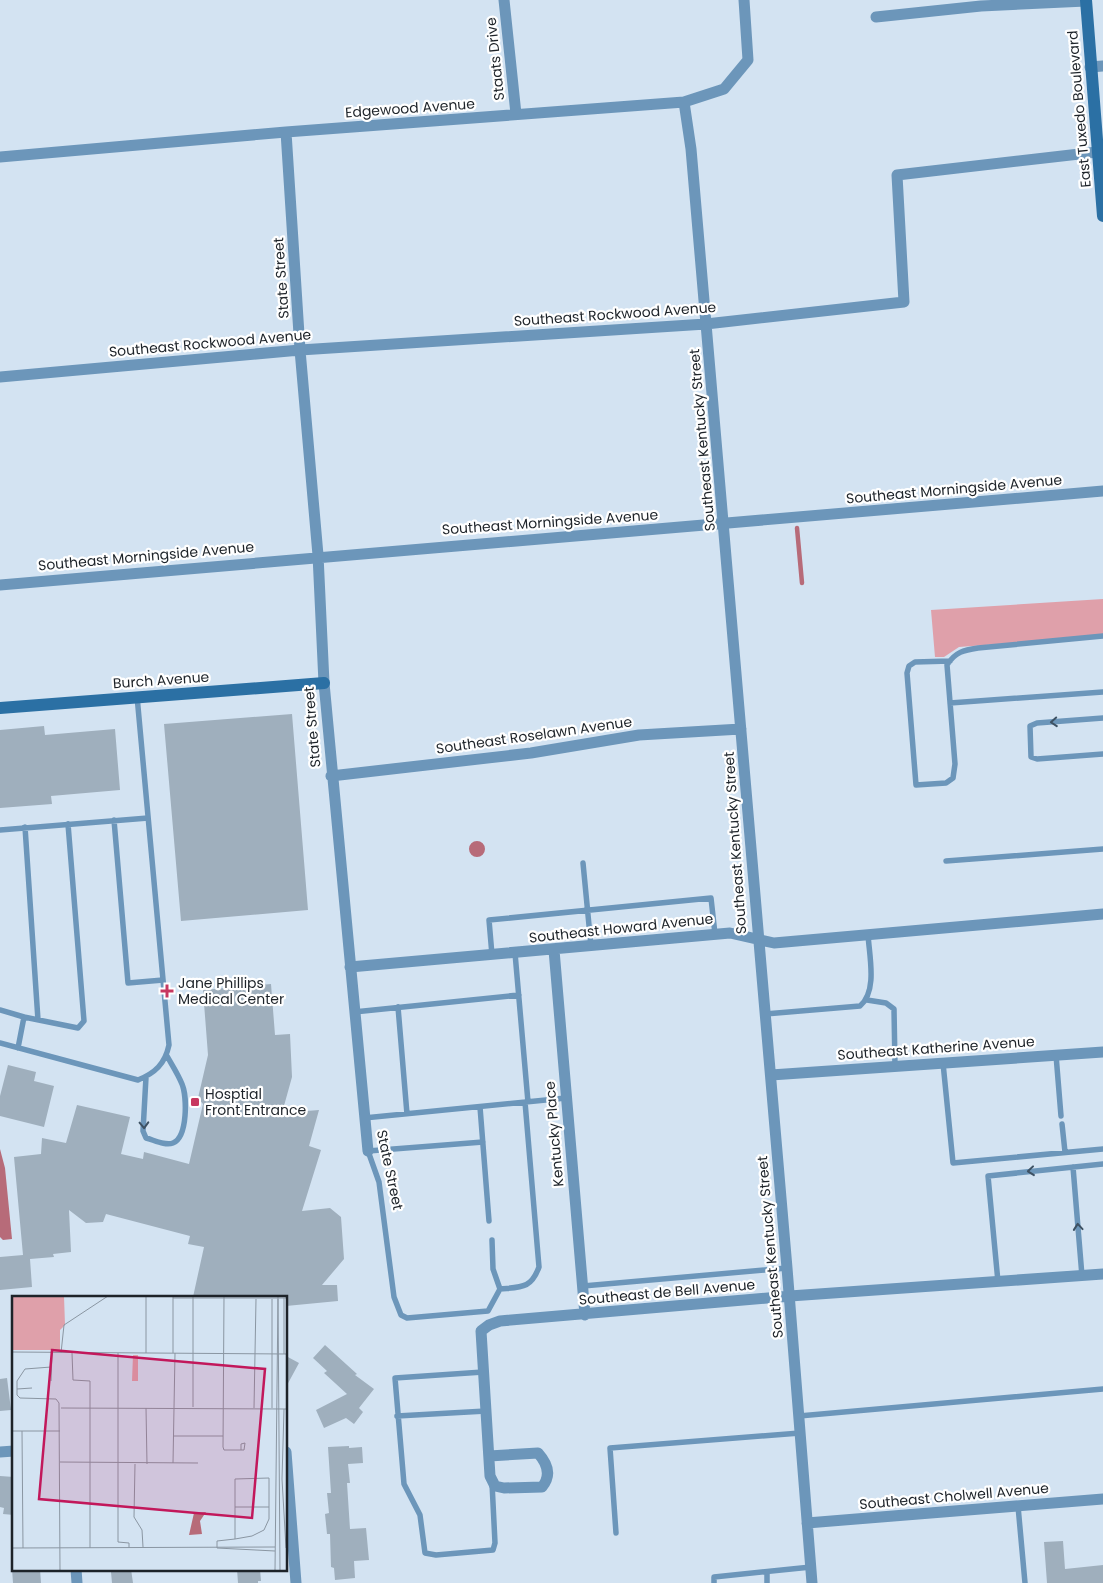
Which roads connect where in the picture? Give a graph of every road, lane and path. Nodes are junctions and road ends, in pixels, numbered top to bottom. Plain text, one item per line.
1 (504, 0) edge
2 (744, 0) edge
3 (1086, 0) edge
4 (981, 3) edge
5 (876, 17) dead end
6 (1097, 66) edge
7 (684, 102) junction
8 (516, 114) junction
9 (286, 132) junction
10 (1097, 152) junction
11 (0, 157) edge
12 (1103, 216) edge
13 (706, 324) junction
14 (300, 350) junction
15 (0, 377) edge
16 (1103, 491) edge
17 (724, 524) junction
18 (318, 555) junction
19 (0, 585) edge
20 (1103, 636) edge
21 (950, 661) junction
22 (324, 683) junction
23 (1103, 692) edge
24 (137, 696) junction
25 (950, 703) junction
26 (0, 708) edge
27 (1103, 718) edge
28 (741, 729) junction
29 (1103, 754) edge
30 (332, 776) junction
31 (148, 818) junction
32 (114, 820) junction
33 (68, 824) junction
34 (25, 828) junction
35 (0, 830) edge
36 (1103, 849) edge
37 (946, 861) dead end
38 (583, 863) dead end
39 (588, 911) junction
40 (1103, 914) edge
41 (715, 934) junction
42 (868, 934) junction
43 (757, 939) junction
44 (591, 946) junction
45 (554, 950) junction
46 (515, 953) junction
47 (492, 955) junction
48 (350, 967) junction
49 (163, 980) junction
50 (519, 995) junction
51 (867, 1000) junction
52 (398, 1007) junction
53 (0, 1010) edge
54 (354, 1012) junction
55 (765, 1014) junction
56 (24, 1017) junction
57 (38, 1020) junction
58 (0, 1043) edge
59 (18, 1048) junction
60 (1103, 1052) edge
61 (1056, 1055) junction
62 (167, 1056) junction
63 (943, 1063) junction
64 (896, 1066) junction
65 (771, 1075) junction
66 (146, 1076) junction
67 (566, 1098) junction
68 (526, 1102) junction
69 (480, 1106) junction
70 (407, 1114) junction
71 (1061, 1116) dead end
72 (364, 1118) junction
73 (1062, 1124) dead end
74 (482, 1142) junction
75 (1103, 1149) edge
76 (368, 1152) junction
77 (1065, 1152) junction
78 (1103, 1164) edge
79 (1073, 1167) junction
80 (490, 1221) dead end
81 (492, 1240) dead end
82 (787, 1268) junction
83 (1103, 1274) edge
84 (1082, 1276) junction
85 (998, 1282) junction
86 (582, 1286) junction
87 (500, 1289) junction
88 (790, 1296) junction
89 (584, 1315) junction
90 (483, 1372) junction
91 (1103, 1389) edge
92 (486, 1411) junction
93 (397, 1416) junction
94 (799, 1416) junction
95 (800, 1433) junction
96 (489, 1456) junction
97 (288, 1478) edge
98 (492, 1480) junction
99 (1103, 1499) edge
100 (1018, 1506) junction
101 (807, 1523) junction
102 (616, 1533) dead end
103 (810, 1567) junction
104 (76, 1570) edge
105 (766, 1572) junction
106 (77, 1583) edge
107 (296, 1583) edge
108 (714, 1583) edge
109 (768, 1583) edge
110 (812, 1583) edge
111 (1026, 1583) edge

1 - 8 street, Staats Drive
2 - 7 street, Edgewood Avenue
3 - 4 street
3 - 6 street, East Tuxedo Boulevard
4 - 5 street
6 - 10 street, East Tuxedo Boulevard
7 - 8 street, Edgewood Avenue
7 - 13 street, Southeast Kentucky Street
8 - 9 street, Edgewood Avenue
9 - 11 street, Edgewood Avenue
9 - 14 street, State Street
10 - 12 street, East Tuxedo Boulevard
10 - 13 street, Southeast Rockwood Avenue
13 - 14 street, Southeast Rockwood Avenue
13 - 17 street, Southeast Kentucky Street
14 - 15 street, Southeast Rockwood Avenue
14 - 18 street, State Street
16 - 17 street, Southeast Morningside Avenue
17 - 18 street, Southeast Morningside Avenue
17 - 28 street, Southeast Kentucky Street
18 - 19 street, Southeast Morningside Avenue
18 - 22 street, State Street
20 - 21 lane
21 - 25 lane
21 - 25 lane
22 - 24 street, Burch Avenue
22 - 30 street, State Street
23 - 25 lane
24 - 26 street, Burch Avenue
24 - 31 lane
27 -> 29 lane
28 - 30 street, Southeast Roselawn Avenue
28 - 43 street, Southeast Kentucky Street
30 - 48 street, State Street
31 - 32 lane
31 - 49 lane
32 - 33 lane
32 - 49 lane
33 - 34 lane
33 - 57 lane
34 - 35 lane
34 - 57 lane
36 - 37 lane
38 - 39 lane
39 - 41 lane
39 - 44 lane
39 - 47 lane
40 - 42 street, Southeast Howard Avenue
41 - 43 street, Southeast Howard Avenue
41 - 44 street, Southeast Howard Avenue
42 - 43 street, Southeast Howard Avenue
42 - 51 lane
43 - 55 street, Southeast Kentucky Street
44 - 45 street, Southeast Howard Avenue
45 - 46 street, Southeast Howard Avenue
45 - 67 street, Kentucky Place
46 - 47 street, Southeast Howard Avenue
46 - 50 lane
47 - 48 street, Southeast Howard Avenue
48 - 54 street, State Street
49 - 62 lane
50 - 52 lane
50 - 68 lane
51 - 55 lane
51 - 64 lane
52 - 54 lane
52 - 70 lane
53 - 56 lane
54 - 72 street, State Street
55 - 65 street, Southeast Kentucky Street
56 - 57 lane
56 - 59 lane
58 - 59 lane
59 - 66 lane
60 - 61 street, Southeast Katherine Avenue
61 - 63 street, Southeast Katherine Avenue
61 - 71 lane
62 - 66 lane
66 -> 62 lane
63 - 64 street, Southeast Katherine Avenue
63 - 77 lane
64 - 65 street, Southeast Katherine Avenue
65 - 82 street, Southeast Kentucky Street
67 - 68 lane
67 - 86 street, Kentucky Place
68 - 69 lane
68 - 87 lane
69 - 70 lane
69 - 74 lane
70 - 72 lane
72 - 76 street, State Street
73 - 77 lane
74 - 76 lane
74 - 80 lane
75 - 77 lane
76 - 87 lane, State Street
78 - 79 lane
84 -> 79 lane
79 -> 85 lane
81 - 87 lane
82 - 86 lane
82 - 88 street, Southeast Kentucky Street
83 - 84 street, Southeast de Bell Avenue
84 - 85 street, Southeast de Bell Avenue
85 - 88 street, Southeast de Bell Avenue
86 - 89 street, Kentucky Place
88 - 89 street, Southeast de Bell Avenue
88 - 94 street, Southeast Kentucky Street
89 - 90 street, Southeast de Bell Avenue
90 - 92 street, Southeast de Bell Avenue
90 - 93 lane
91 - 94 lane
92 - 93 lane
92 - 96 street, Southeast de Bell Avenue
93 - 98 lane
94 - 95 street, Southeast Kentucky Street
95 - 101 street, Southeast Kentucky Street
95 - 102 lane
96 - 98 street, Southeast de Bell Avenue
96 - 98 street
97 - 107 street
99 - 100 street, Southeast Cholwell Avenue
100 - 101 street, Southeast Cholwell Avenue
100 - 111 lane
101 - 103 street, Southeast Kentucky Street
103 - 105 lane
103 - 110 street, Southeast Kentucky Street
104 - 106 street
105 - 108 lane
105 - 109 lane

